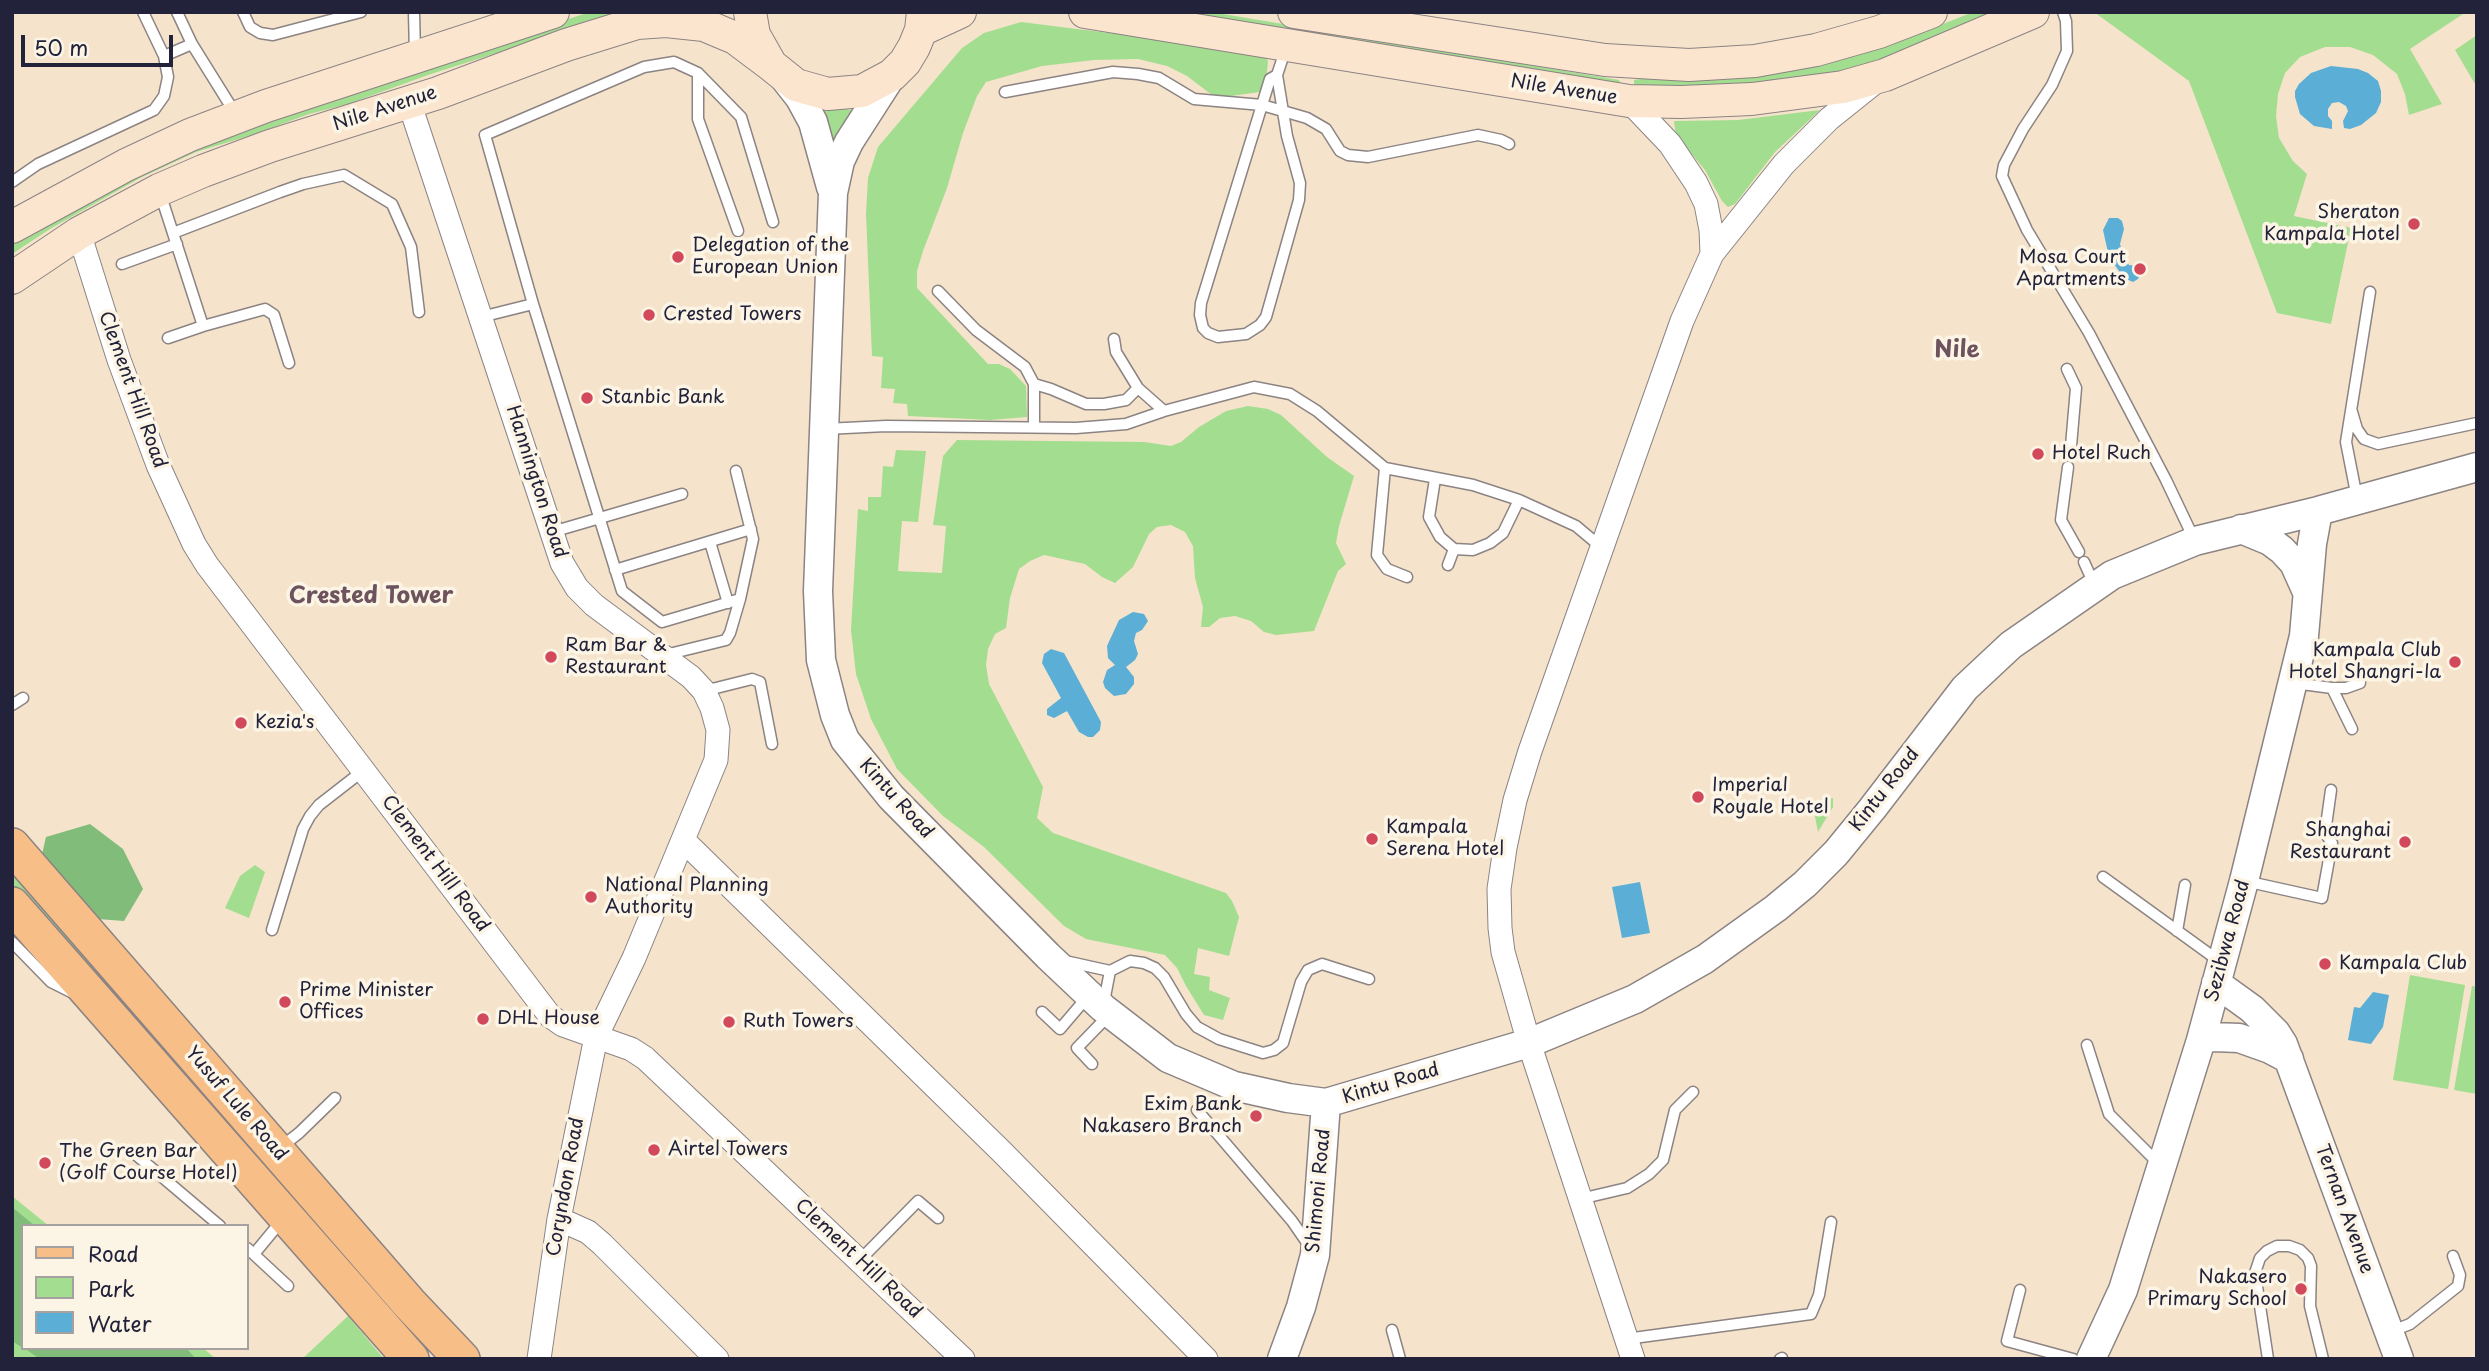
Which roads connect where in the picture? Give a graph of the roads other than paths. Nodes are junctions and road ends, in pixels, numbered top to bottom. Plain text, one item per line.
1 (143, 12) edge
2 (177, 12) edge
3 (243, 12) edge
4 (361, 12) edge
5 (414, 12) edge
6 (554, 12) edge
7 (750, 12) edge
8 (960, 12) edge
9 (1085, 12) edge
10 (1294, 12) edge
11 (1931, 12) edge
12 (2033, 12) edge
13 (2063, 12) edge
14 (922, 21) edge
15 (192, 44) junction
16 (1286, 45) junction
17 (164, 55) junction
18 (415, 58) junction
19 (776, 70) junction
20 (698, 73) junction
21 (892, 75) junction
22 (1278, 75) junction
23 (1885, 75) junction
24 (1005, 92) dead end
25 (1629, 101) junction
26 (409, 102) junction
27 (1262, 105) junction
28 (1282, 110) junction
29 (238, 118) junction
30 (1509, 144) dead end
31 (12, 182) edge
32 (159, 190) junction
33 (833, 193) junction
34 (773, 222) dead end
35 (12, 227) edge
36 (737, 232) dead end
37 (79, 233) junction
38 (175, 239) junction
39 (1712, 254) junction
40 (122, 264) dead end
41 (12, 278) edge
42 (938, 291) dead end
43 (2370, 292) dead end
44 (533, 304) junction
45 (419, 312) dead end
46 (481, 317) junction
47 (202, 326) junction
48 (168, 338) dead end
49 (1114, 339) dead end
50 (289, 363) dead end
51 (2067, 369) dead end
52 (1034, 384) junction
53 (1138, 388) junction
54 (2351, 410) junction
55 (1164, 411) junction
56 (2477, 423) edge
57 (1034, 428) junction
58 (825, 429) junction
59 (2071, 446) dead end
60 (2067, 467) dead end
61 (2477, 467) edge
62 (1385, 468) junction
63 (736, 471) dead end
64 (1434, 479) junction
65 (682, 494) dead end
66 (2357, 498) junction
67 (1519, 500) junction
68 (2318, 511) junction
69 (599, 518) junction
70 (2241, 529) junction
71 (751, 530) junction
72 (552, 532) junction
73 (2195, 541) junction
74 (710, 542) junction
75 (1601, 547) junction
76 (1454, 549) junction
77 (1448, 565) dead end
78 (2086, 567) junction
79 (615, 570) junction
80 (1407, 577) dead end
81 (2308, 594) junction
82 (740, 599) junction
83 (728, 603) junction
84 (662, 655) junction
85 (2293, 682) junction
86 (2360, 683) dead end
87 (2332, 688) junction
88 (704, 691) junction
89 (23, 698) dead end
90 (12, 705) edge
91 (2352, 729) dead end
92 (772, 744) dead end
93 (364, 771) junction
94 (2331, 790) dead end
95 (683, 840) junction
96 (12, 846) edge
97 (2103, 877) dead end
98 (2244, 881) junction
99 (2185, 885) dead end
100 (12, 905) edge
101 (272, 930) dead end
102 (2178, 931) junction
103 (12, 942) edge
104 (1048, 956) junction
105 (1110, 971) junction
106 (2218, 973) junction
107 (1369, 979) dead end
108 (1101, 1006) junction
109 (101, 1007) junction
110 (1042, 1012) dead end
111 (596, 1037) junction
112 (2200, 1040) junction
113 (1529, 1043) junction
114 (2087, 1045) dead end
115 (2289, 1059) junction
116 (1093, 1064) dead end
117 (1693, 1092) dead end
118 (335, 1098) dead end
119 (1326, 1103) junction
120 (1197, 1110) dead end
121 (276, 1150) junction
122 (135, 1154) dead end
123 (2160, 1166) junction
124 (1580, 1199) junction
125 (285, 1217) junction
126 (939, 1218) dead end
127 (559, 1219) junction
128 (1831, 1222) dead end
129 (218, 1224) edge
130 (250, 1251) edge
131 (1315, 1255) junction
132 (2453, 1256) dead end
133 (859, 1261) junction
134 (288, 1286) dead end
135 (2020, 1290) dead end
136 (409, 1303) junction
137 (384, 1328) junction
138 (1392, 1330) dead end
139 (2390, 1332) junction
140 (540, 1348) edge
141 (1630, 1349) edge
142 (2089, 1357) edge
143 (411, 1359) edge
144 (462, 1359) edge
145 (518, 1359) edge
146 (717, 1359) edge
147 (963, 1359) edge
148 (1206, 1359) edge
149 (1282, 1359) edge
150 (1400, 1359) edge
151 (2268, 1359) edge
152 (2323, 1359) edge
153 (2399, 1359) edge

1 - 17 lane
2 - 15 lane
3 - 4 lane
5 - 18 lane
6 - 18 main road, Nile Avenue
7 - 19 main road
8 - 14 main road
9 - 16 main road, Nile Avenue
10 - 11 main road, Nile Avenue
12 - 23 main road, Nile Avenue
13 - 73 lane
14 - 21 main road
15 - 17 lane
15 - 29 lane
16 - 22 lane
16 - 25 main road, Nile Avenue
17 - 31 lane
18 - 29 main road, Nile Avenue
19 - 21 main road, Nile Avenue
19 - 26 main road, Nile Avenue
19 - 33 street
20 - 34 lane
20 - 36 lane
20 - 44 lane
21 - 33 street, Kintu Road
22 - 27 lane
22 - 28 lane
23 - 25 main road, Nile Avenue
23 - 39 street
24 - 27 lane
25 - 39 street
26 - 32 main road, Nile Avenue
26 - 46 street, Hannington Road
27 - 28 lane
27 - 28 lane
28 - 30 lane
29 - 35 main road, Nile Avenue
32 - 37 main road, Nile Avenue
32 - 38 lane
33 - 58 street, Kintu Road
37 - 41 main road, Nile Avenue
37 - 93 street, Clement Hill Road
38 - 40 lane
38 - 45 lane
38 - 47 lane
39 - 75 street
42 - 52 lane
43 - 54 lane
44 - 46 lane
44 - 69 lane
46 - 72 street, Hannington Road
47 - 48 lane
47 - 50 lane
49 - 53 lane
51 - 59 lane
52 - 53 lane
52 - 57 lane
53 - 55 lane
54 - 56 lane
54 - 66 lane
55 - 57 lane
55 - 62 lane
57 - 58 lane
58 - 104 street, Kintu Road
60 - 78 lane
61 - 66 street
62 - 64 lane
62 - 80 lane
63 - 71 lane
64 - 67 lane
64 - 76 lane
65 - 69 lane
66 - 68 street
67 - 75 lane
67 - 76 lane
68 - 70 street, Kintu Road
68 - 81 street, Sezibwa Road
69 - 72 lane
69 - 79 lane
70 - 73 street, Kintu Road
70 - 81 street
71 - 74 lane
71 - 82 lane
72 - 84 street, Hannington Road
73 - 78 street, Kintu Road
74 - 79 lane
74 - 83 lane
75 - 113 street
76 - 77 lane
78 - 113 street, Kintu Road
79 - 83 lane
81 - 85 street, Sezibwa Road
82 - 83 lane
82 - 84 lane
84 - 88 street, Hannington Road
85 - 87 lane
85 - 98 street, Sezibwa Road
86 - 87 lane
87 - 91 lane
88 - 92 lane
88 - 95 street, Hannington Road
89 - 90 lane
93 - 101 lane
93 - 111 street, Clement Hill Road
94 - 98 lane
95 - 111 street, Hannington Road
95 - 148 street
96 - 121 main road, Yusuf Lule Road
97 - 102 lane
98 - 106 street, Sezibwa Road
99 - 102 lane
100 - 109 main road, Yusuf Lule Road
102 - 106 lane
103 - 109 lane
104 - 105 lane
104 - 108 street, Kintu Road
105 - 107 lane
105 - 108 lane
106 - 112 street, Sezibwa Road
106 - 115 street, Ternan Avenue
108 - 110 lane
108 - 116 lane
108 - 119 street, Kintu Road
109 - 125 main road, Yusuf Lule Road
111 - 127 street, Coryndon Road
111 - 133 street, Clement Hill Road
112 - 115 street
112 - 123 street, Sezibwa Road
113 - 119 street, Kintu Road
113 - 124 street
114 - 123 lane
115 - 139 street, Ternan Avenue
117 - 124 lane
118 - 121 lane
119 - 131 street, Shimoni Road
120 - 131 lane
121 - 136 main road, Yusuf Lule Road
122 - 129 lane
123 - 142 street, Sezibwa Road
124 - 141 street
125 - 130 lane
125 - 137 main road, Yusuf Lule Road
126 - 133 lane
127 - 140 street, Coryndon Road
127 - 146 street
128 - 141 lane
130 - 134 lane
131 - 149 street, Shimoni Road
132 - 139 lane
133 - 147 street, Clement Hill Road
135 - 142 lane
136 - 137 main road
136 - 144 main road, Yusuf Lule Road
137 - 143 main road, Yusuf Lule Road
138 - 150 lane
139 - 153 street, Ternan Avenue
140 - 145 street
151 - 152 lane

